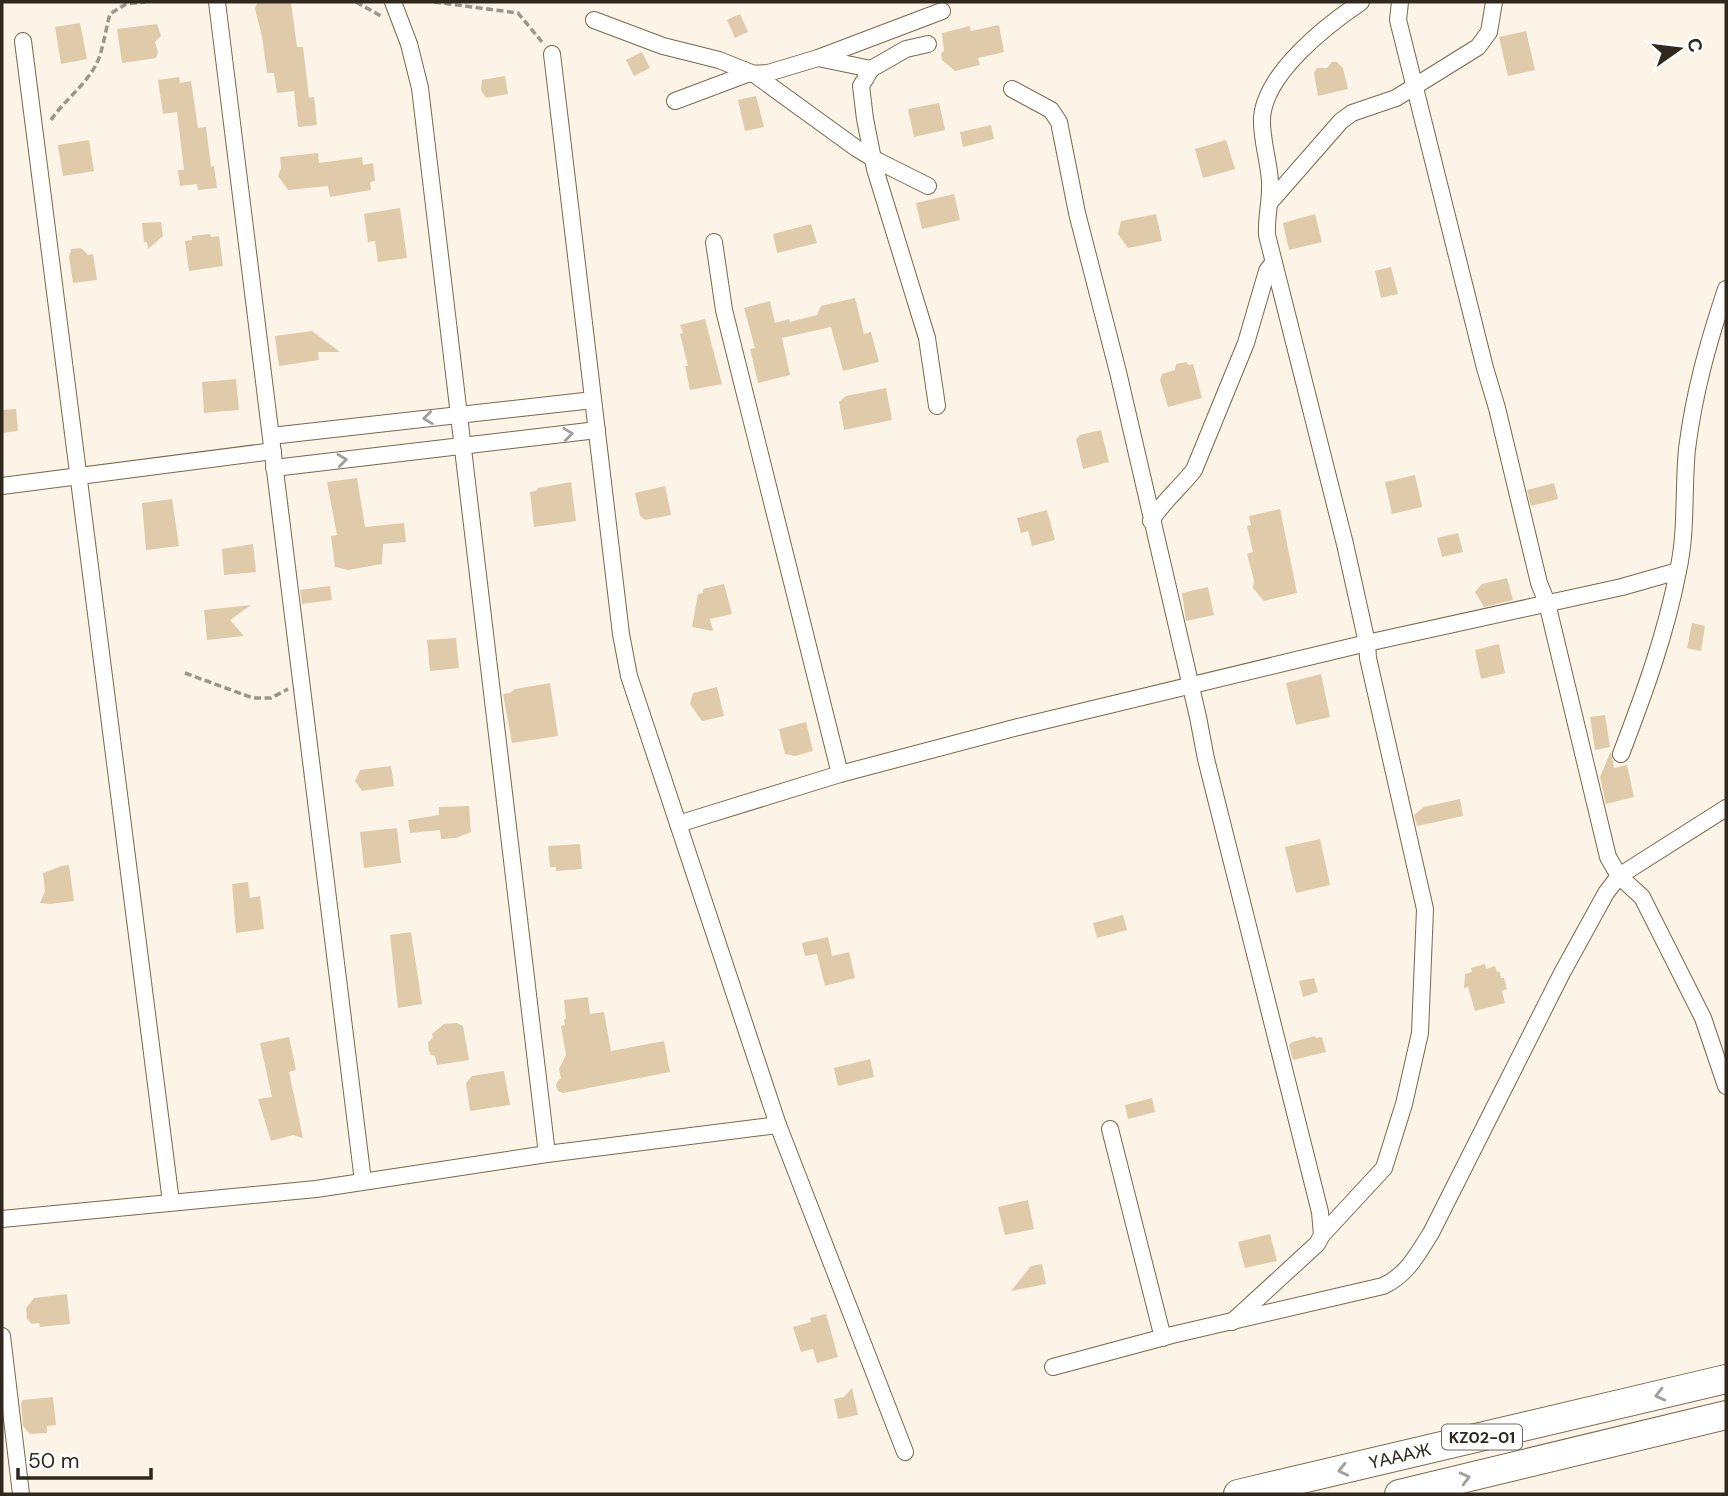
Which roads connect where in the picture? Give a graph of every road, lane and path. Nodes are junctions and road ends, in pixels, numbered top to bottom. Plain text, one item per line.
1 (145, 2) edge
2 (217, 2) edge
3 (393, 2) edge
4 (434, 2) edge
5 (1361, 2) edge
6 (1400, 2) edge
7 (1494, 2) edge
8 (942, 11) dead end
9 (594, 20) dead end
10 (23, 41) dead end
11 (928, 44) dead end
12 (552, 54) joint
13 (818, 58) junction
14 (872, 69) junction
15 (754, 74) junction
16 (1416, 87) junction
17 (1013, 89) dead end
18 (675, 100) dead end
19 (36, 143) junction
20 (874, 159) junction
21 (928, 186) dead end
22 (1271, 201) junction
23 (714, 242) dead end
24 (1273, 263) junction
25 (1726, 289) edge
26 (593, 400) junction
27 (937, 406) dead end
28 (459, 415) junction
29 (597, 430) junction
30 (272, 444) junction
31 (463, 446) junction
32 (274, 468) junction
33 (78, 476) junction
34 (2, 486) edge
35 (1152, 520) junction
36 (1678, 571) junction
37 (1547, 603) junction
38 (1367, 643) junction
39 (185, 673) dead end
40 (301, 682) junction
41 (1191, 687) junction
42 (1621, 754) dead end
43 (840, 774) junction
44 (1726, 808) edge
45 (678, 824) junction
46 (1619, 876) junction
47 (1726, 1086) edge
48 (778, 1125) junction
49 (1110, 1129) dead end
50 (547, 1154) junction
51 (363, 1181) junction
52 (171, 1202) junction
53 (2, 1219) edge
54 (1322, 1235) junction
55 (1232, 1322) junction
56 (2, 1336) edge
57 (1163, 1338) junction
58 (1053, 1367) dead end
59 (1726, 1379) edge
60 (1726, 1415) edge
61 (905, 1452) dead end
62 (20, 1494) edge
63 (1238, 1494) edge
64 (1399, 1494) edge

1 - 19 path
2 - 30 street
3 - 28 street
4 - 12 path
5 - 22 street
6 - 16 street
7 - 16 street
8 - 13 street
9 - 15 street
10 - 19 street
11 - 14 street
12 - 26 street
13 - 14 street
13 - 15 street
14 - 20 street
15 - 18 street
15 - 20 street
16 - 22 street
16 - 37 street
17 - 35 street
19 - 33 street
20 - 21 street
20 - 27 street
22 - 24 street
23 - 43 street
24 - 35 street
24 - 38 street
25 - 36 street
26 - 28 street
26 - 29 street
28 -> 30 street
28 - 31 street
31 -> 29 street
29 - 45 street
30 - 32 street
30 - 33 street
32 -> 31 street
31 - 50 street
32 - 40 street
33 - 34 street
33 - 52 street
35 - 41 street
36 - 37 street
36 - 42 street
37 - 38 street
37 - 46 street
38 - 41 street
38 - 54 street
39 - 40 path
40 - 51 street
41 - 43 street
41 - 54 street
43 - 45 street
44 - 46 street
45 - 48 street
46 - 47 street
46 - 55 street
48 - 50 street
48 - 61 street
49 - 57 street
50 - 51 street
51 - 52 street
52 - 53 street
54 - 55 street
55 - 57 street
56 - 62 street
57 - 58 street
59 -> 63 highway, ҮАААЖ / KZ02-01
64 -> 60 highway, ҮАААЖ / KZ02-01

